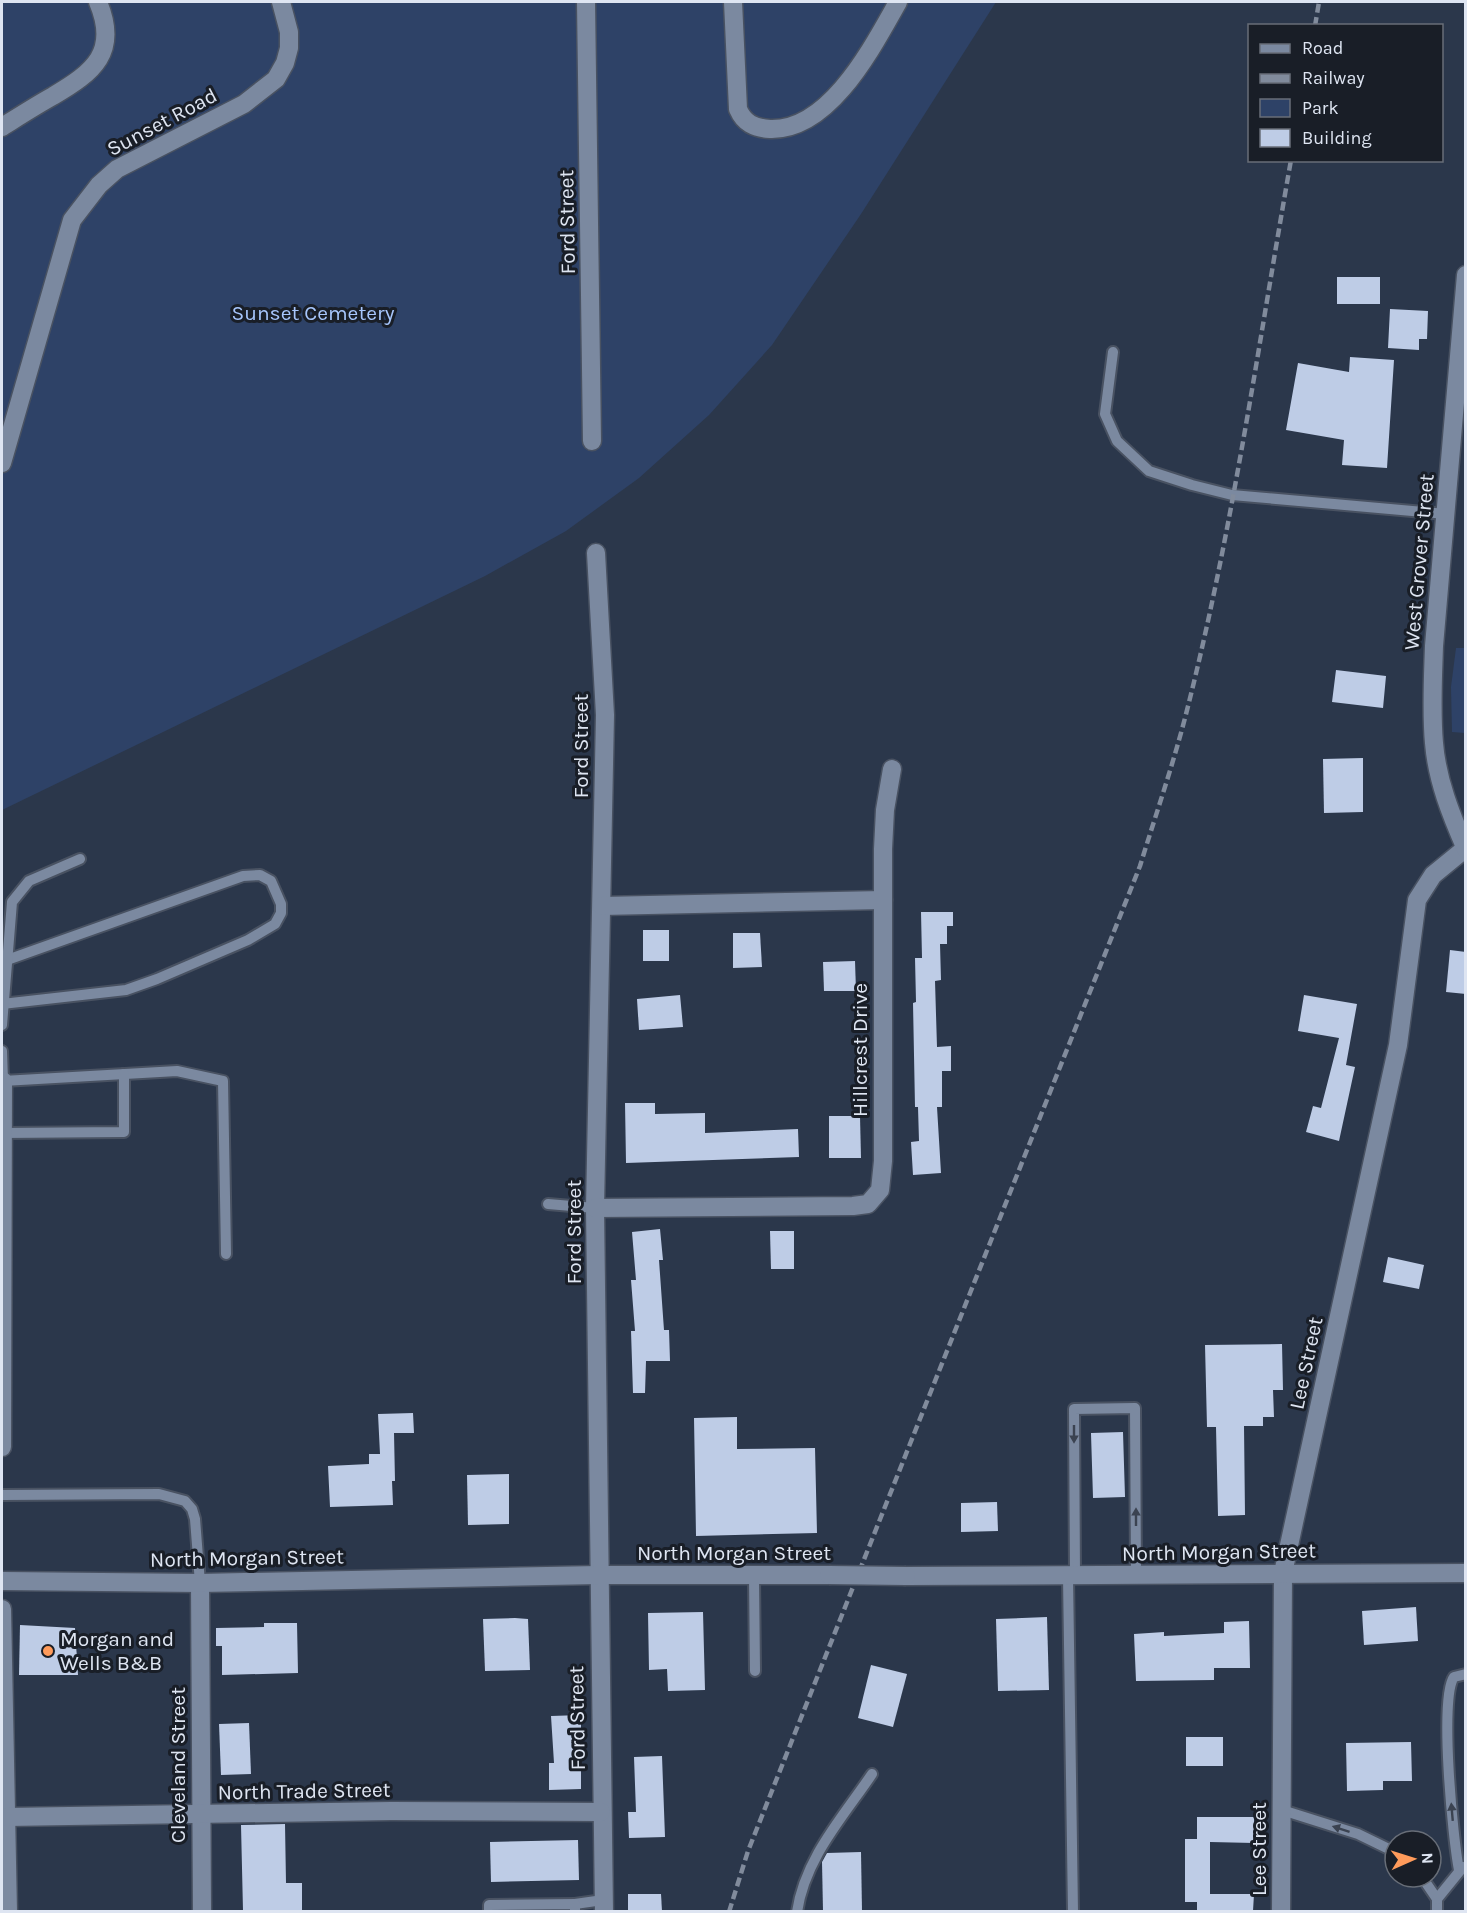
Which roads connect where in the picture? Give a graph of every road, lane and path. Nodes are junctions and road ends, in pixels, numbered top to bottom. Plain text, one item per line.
1 (98, 2) edge
2 (281, 2) edge
3 (586, 2) edge
4 (898, 2) edge
5 (734, 9) edge
6 (2, 128) edge
7 (1466, 275) edge
8 (1113, 352) dead end
9 (592, 441) dead end
10 (2, 463) edge
11 (1446, 514) junction
12 (596, 553) dead end
13 (892, 769) dead end
14 (1465, 848) edge
15 (80, 859) dead end
16 (883, 900) junction
17 (602, 906) junction
18 (7, 960) junction
19 (2, 1003) edge
20 (2, 1024) edge
21 (2, 1051) edge
22 (124, 1074) junction
23 (3, 1081) edge
24 (2, 1133) edge
25 (549, 1204) dead end
26 (596, 1208) junction
27 (2, 1239) edge
28 (226, 1254) dead end
29 (2, 1448) edge
30 (2, 1495) edge
31 (1283, 1573) junction
32 (1466, 1573) edge
33 (598, 1575) junction
34 (1136, 1575) junction
35 (754, 1576) junction
36 (1071, 1577) junction
37 (2, 1581) edge
38 (200, 1583) junction
39 (2, 1609) edge
40 (755, 1671) dead end
41 (1466, 1674) edge
42 (872, 1774) dead end
43 (1282, 1810) junction
44 (601, 1812) junction
45 (201, 1815) junction
46 (7, 1817) junction
47 (1383, 1846) edge
48 (1462, 1867) edge
49 (1430, 1889) edge
50 (1437, 1899) junction
51 (604, 1906) edge
52 (523, 1908) edge
53 (575, 1908) edge
54 (550, 1909) edge
55 (8, 1911) edge
56 (202, 1911) edge
57 (489, 1911) edge
58 (797, 1911) edge
59 (1074, 1911) edge
60 (1281, 1911) edge
61 (1437, 1911) edge

1 - 6 street
2 - 10 street, Sunset Road
3 - 9 street, Ford Street
4 - 5 street
7 - 11 street, West Grover Street
8 - 11 lane
11 - 14 street, West Grover Street
12 - 17 street, Ford Street
13 - 16 street, Hillcrest Drive
14 - 31 street, Lee Street
15 - 18 lane
16 - 17 street
16 - 26 street, Hillcrest Drive
17 - 26 street, Ford Street
18 - 19 lane
18 - 19 lane
19 - 20 lane
21 - 23 lane
22 - 23 lane
22 - 24 lane
22 - 28 lane
23 - 24 street
24 - 27 street
25 - 26 lane
26 - 33 street, Ford Street
27 - 29 street
30 - 38 lane
31 - 32 street, North Morgan Street
31 - 34 street, North Morgan Street
31 - 43 street, Lee Street
33 - 35 street, North Morgan Street
33 - 38 street, North Morgan Street
33 - 44 street, Ford Street
34 - 36 street, North Morgan Street
34 -> 36 lane
35 - 36 street, North Morgan Street, bridge
35 - 40 lane
36 - 59 lane
37 - 38 street, North Morgan Street
38 - 45 street, Cleveland Street
39 - 46 street
48 -> 41 lane
42 - 58 lane
47 -> 43 lane
43 - 60 street, Lee Street
44 - 45 street, North Trade Street
44 - 51 street, Ford Street
45 - 46 street, North Trade Street
45 - 56 street, Cleveland Street
46 - 55 street
48 - 50 lane
49 - 50 lane
50 - 61 lane
51 - 53 lane
52 - 54 lane
52 - 57 lane
53 - 54 lane

